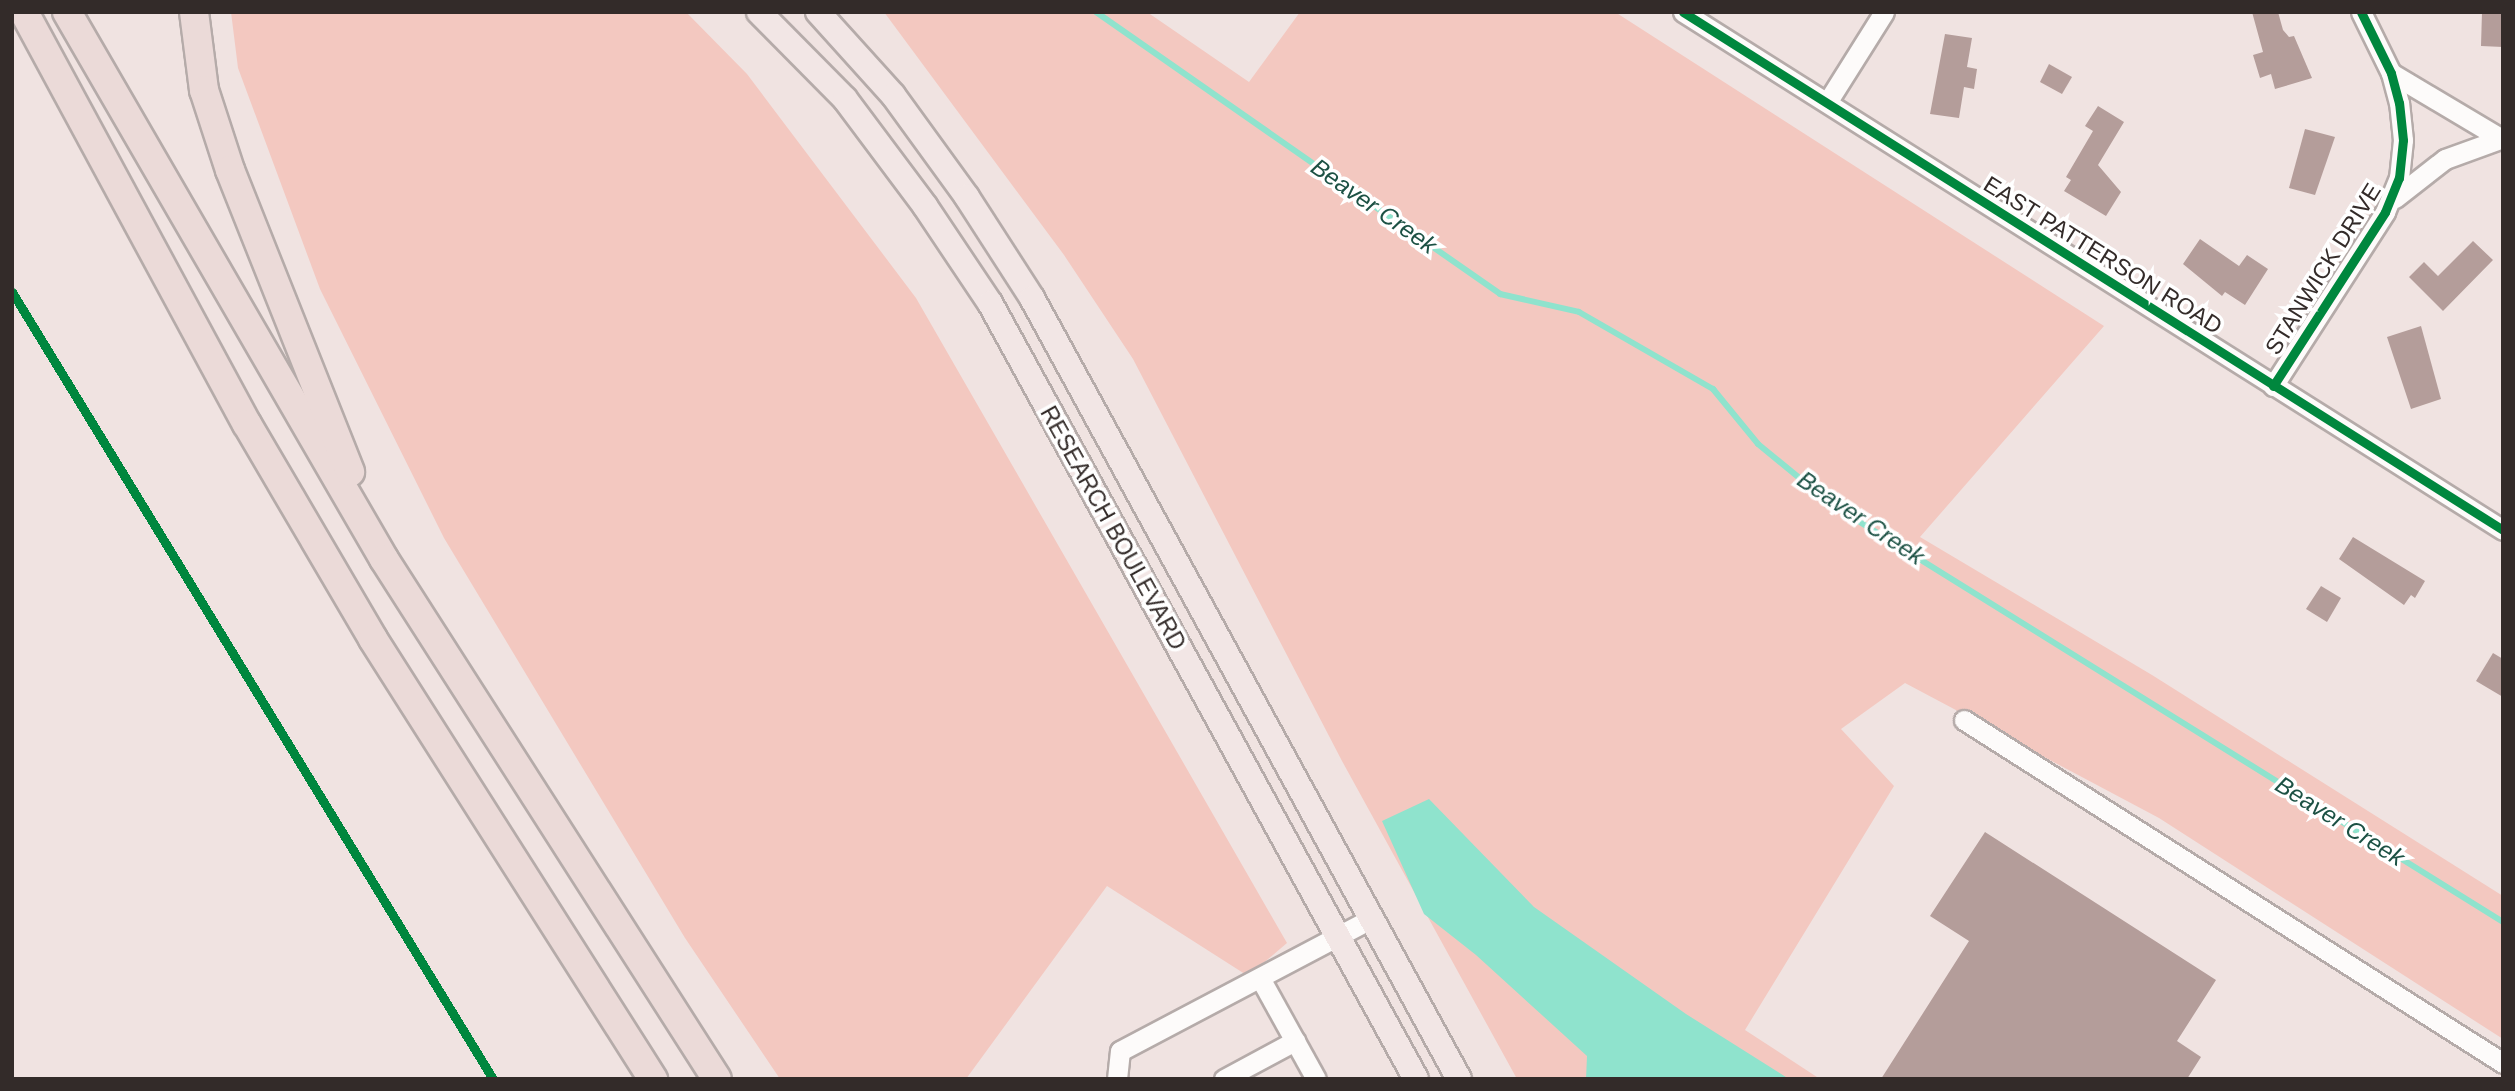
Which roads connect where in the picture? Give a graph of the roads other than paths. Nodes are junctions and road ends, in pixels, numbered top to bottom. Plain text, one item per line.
1 (24, 12) edge
2 (67, 12) edge
3 (194, 12) edge
4 (759, 12) edge
5 (818, 12) edge
6 (1683, 12) edge
7 (1884, 12) edge
8 (2361, 12) edge
9 (2391, 73) junction
10 (1828, 101) junction
11 (2501, 138) edge
12 (2385, 212) junction
13 (2273, 386) junction
14 (2503, 530) edge
15 (384, 559) junction
16 (1964, 720) dead end
17 (1370, 919) junction
18 (1338, 936) junction
19 (1260, 978) junction
20 (1295, 1041) junction
21 (2503, 1063) edge
22 (653, 1079) edge
23 (717, 1079) edge
24 (1117, 1079) edge
25 (1224, 1079) edge
26 (1316, 1079) edge
27 (1416, 1079) edge
28 (1459, 1079) edge

1 - 22 highway
2 - 15 highway
3 - 15 highway
4 - 18 main road, RESEARCH BOULEVARD
5 - 17 main road, RESEARCH BOULEVARD
6 - 10 street, EAST PATTERSON ROAD
7 - 10 street
8 - 9 street, STANWICK DRIVE
9 - 11 street
9 - 12 street, STANWICK DRIVE
10 - 13 street, EAST PATTERSON ROAD
11 - 12 street
12 - 13 street, STANWICK DRIVE
13 - 14 street, EAST PATTERSON ROAD
15 - 23 highway
16 - 21 street
17 - 18 street
17 - 28 main road, RESEARCH BOULEVARD
18 - 19 street
18 - 27 main road, RESEARCH BOULEVARD
19 - 20 street
19 - 24 street
20 - 25 street
20 - 26 street

